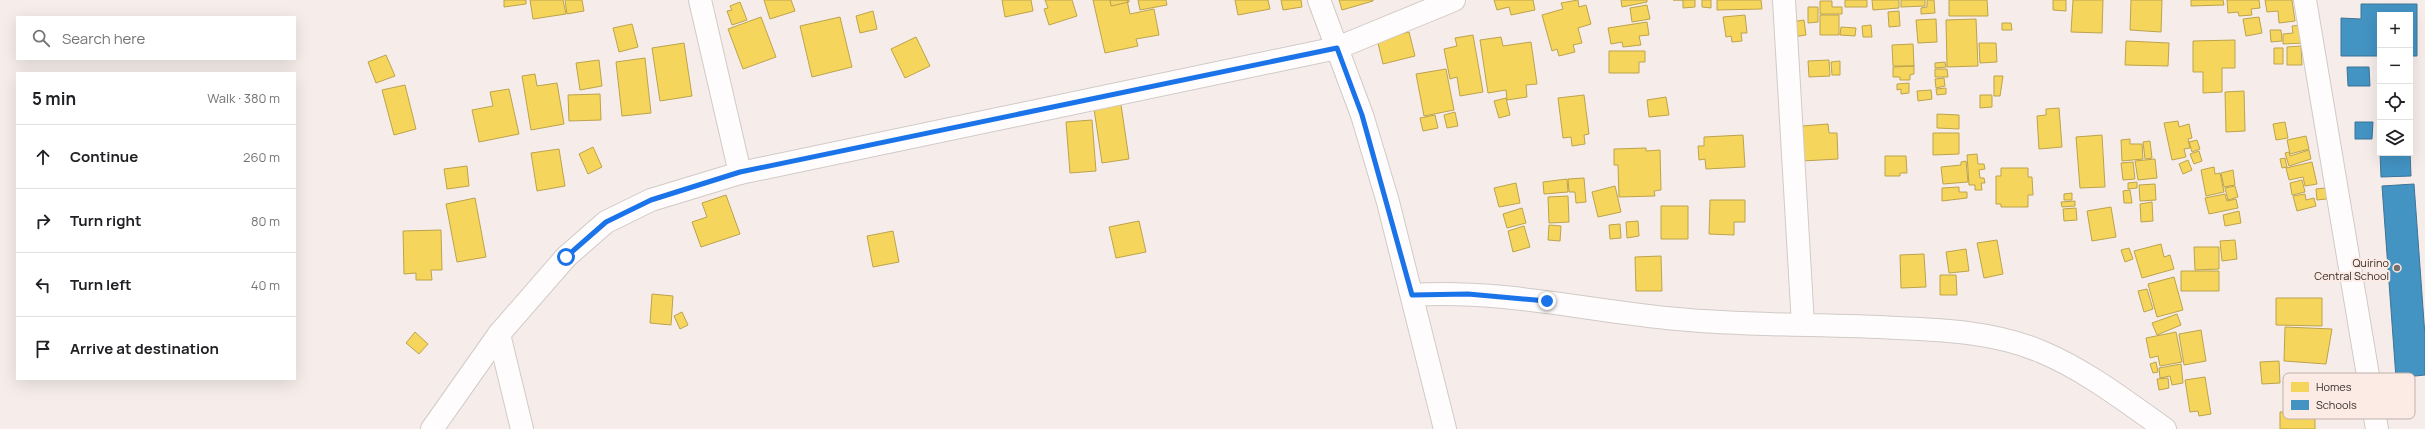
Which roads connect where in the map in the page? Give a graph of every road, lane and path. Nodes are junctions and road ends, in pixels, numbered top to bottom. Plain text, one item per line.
1 (700, 0) edge
2 (1319, 0) edge
3 (1454, 0) edge
4 (1784, 0) edge
5 (2304, 0) edge
6 (1337, 48) junction
7 (740, 172) junction
8 (1412, 295) junction
9 (1803, 325) junction
10 (500, 334) junction
11 (2367, 373) edge
12 (2375, 419) edge
13 (432, 429) edge
14 (522, 429) edge
15 (1445, 429) edge
16 (2165, 429) edge
17 (2377, 429) edge

1 - 7 street
2 - 6 street
3 - 6 street
4 - 9 street
5 - 11 street
6 - 7 street
6 - 8 street
7 - 10 street
8 - 9 street
8 - 15 street
9 - 16 street
10 - 13 street
10 - 14 street
12 - 17 street

